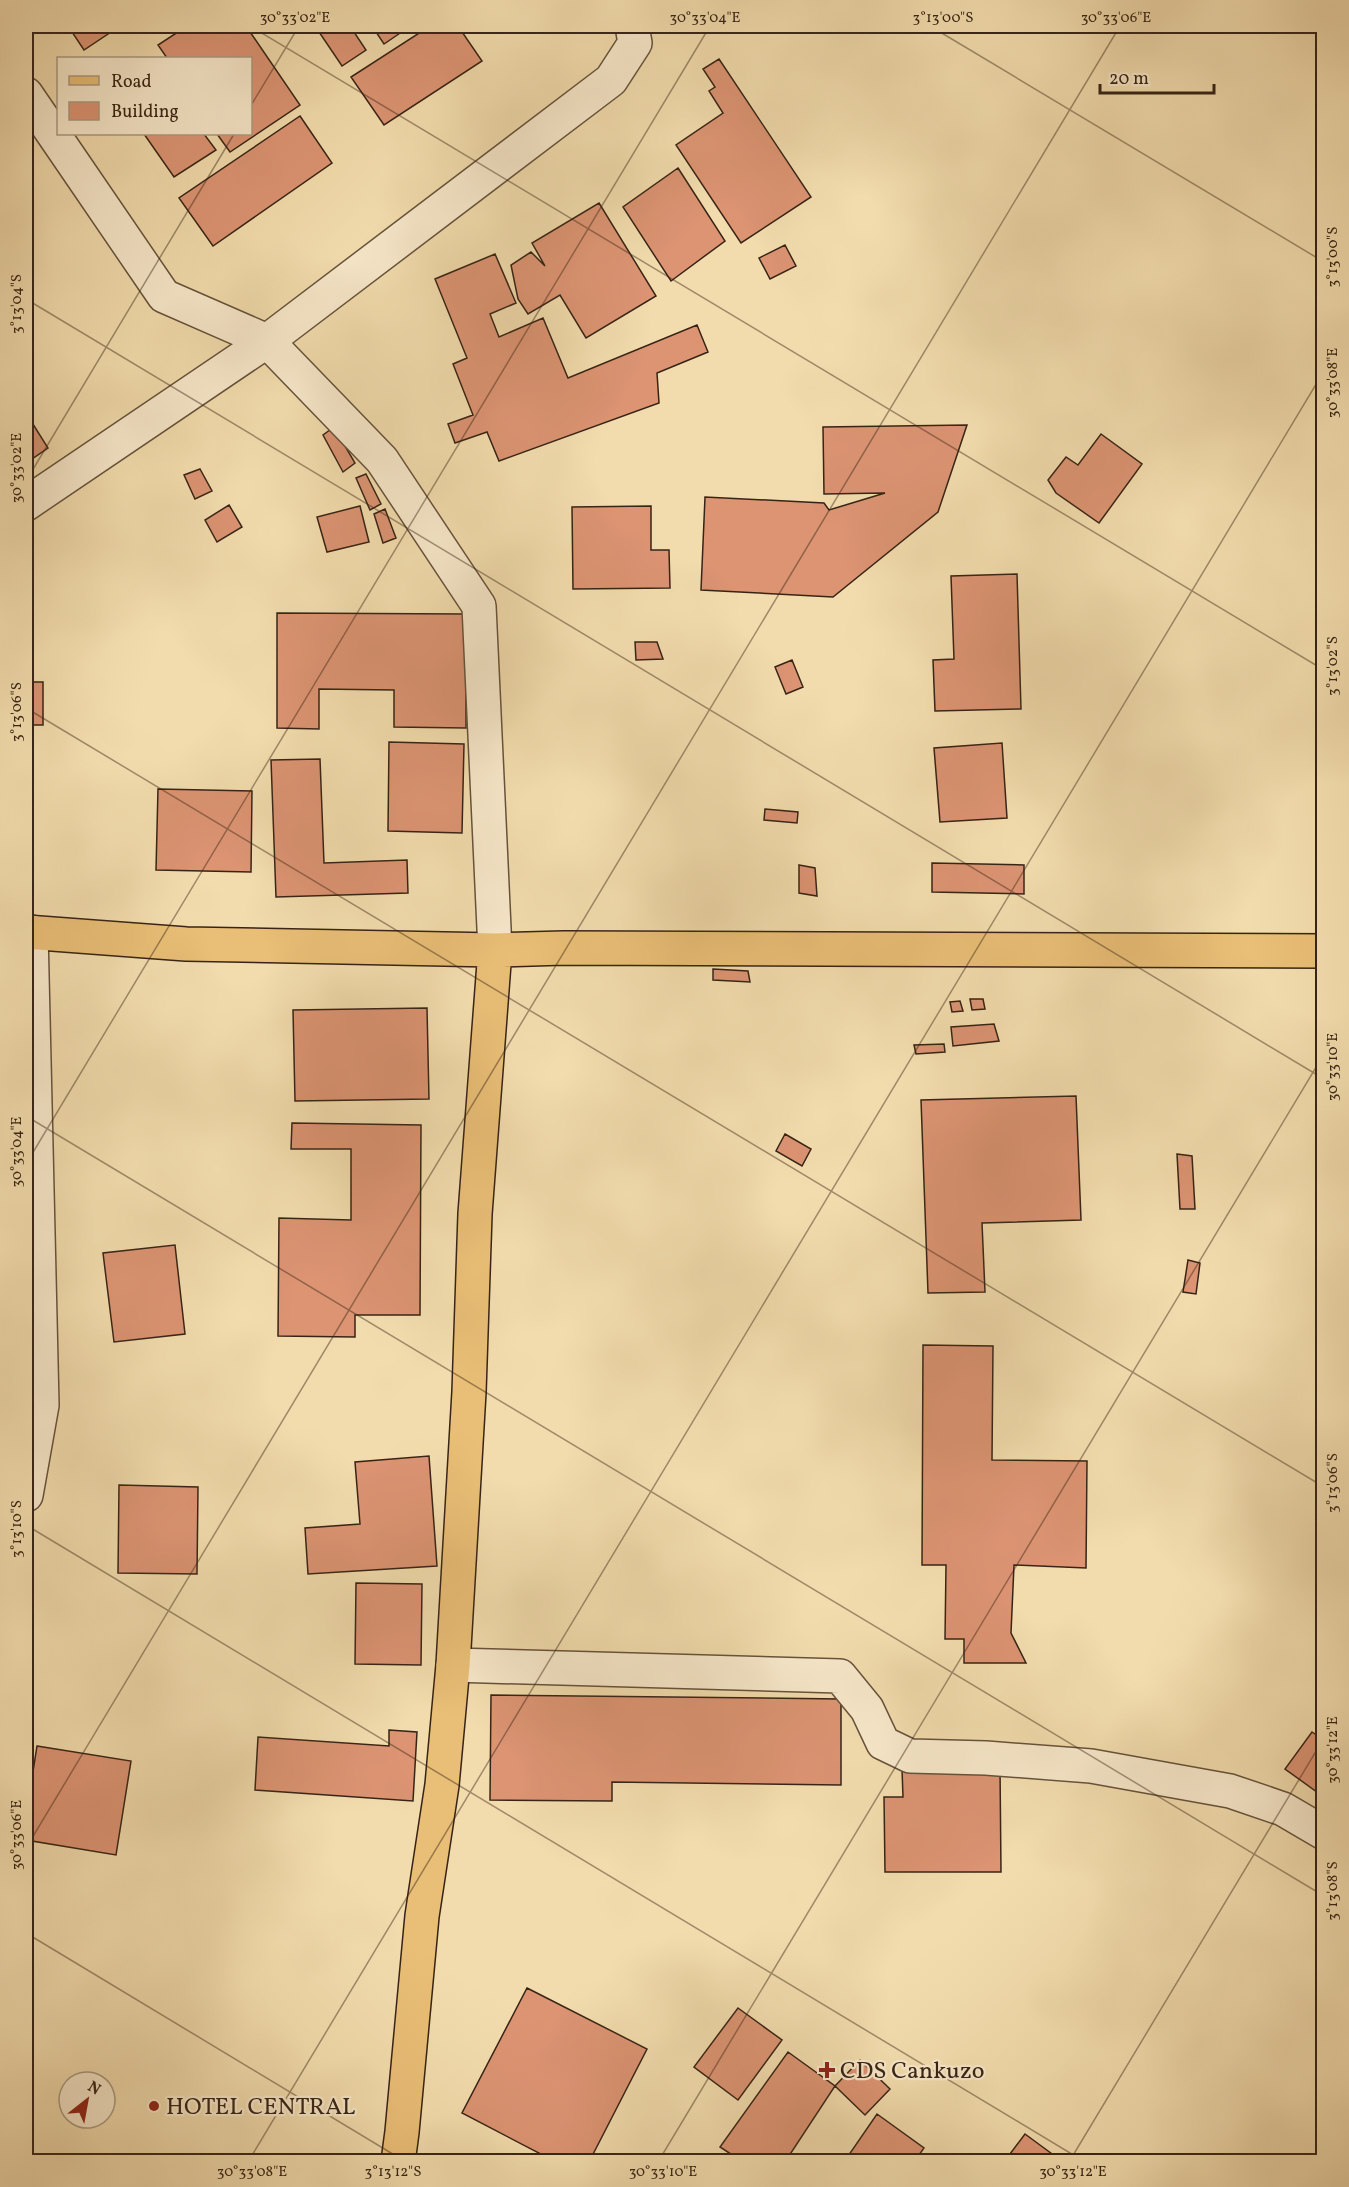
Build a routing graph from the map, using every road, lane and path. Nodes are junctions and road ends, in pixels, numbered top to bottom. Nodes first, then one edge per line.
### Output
1 (632, 26) edge
2 (26, 94) edge
3 (267, 341) junction
4 (26, 504) edge
5 (28, 932) edge
6 (495, 950) junction
7 (1323, 951) edge
8 (26, 1495) edge
9 (453, 1665) junction
10 (1323, 1833) edge
11 (398, 2162) edge

1 - 3 street
2 - 3 street
3 - 4 street
3 - 6 street
5 - 6 main road
5 - 8 street
6 - 7 main road
6 - 9 main road
9 - 10 street
9 - 11 main road

